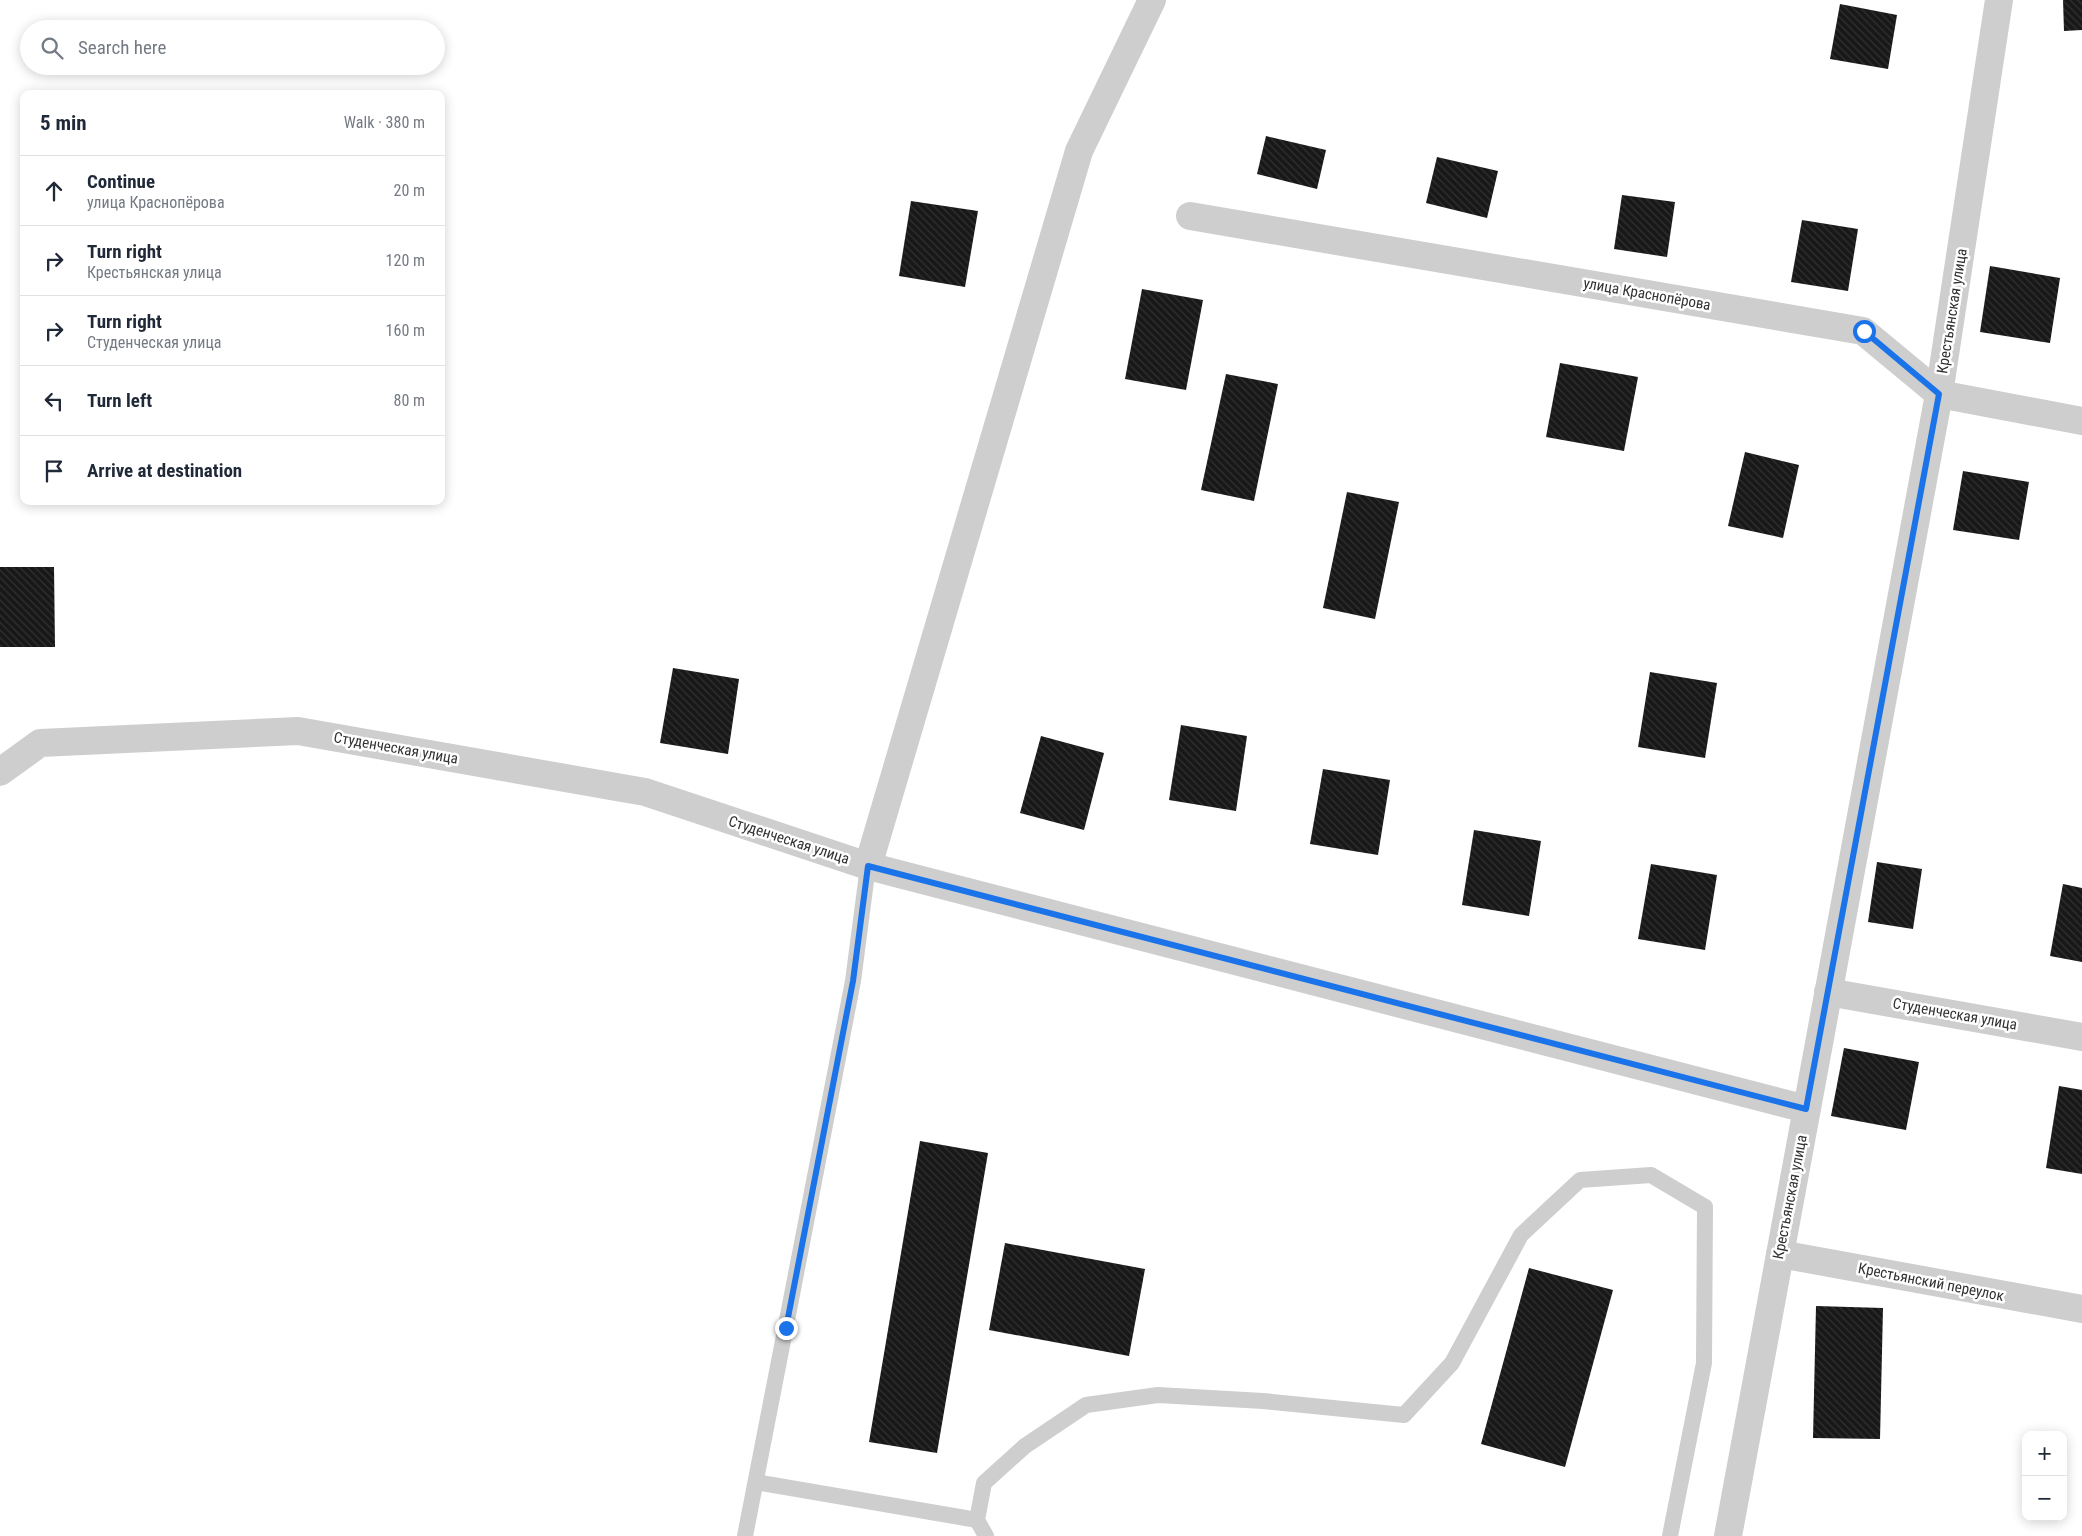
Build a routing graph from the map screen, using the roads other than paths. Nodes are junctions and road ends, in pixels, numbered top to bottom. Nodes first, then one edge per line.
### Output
1 (1152, 0) edge
2 (1999, 0) edge
3 (1190, 216) dead end
4 (1939, 394) junction
5 (2082, 421) edge
6 (0, 772) edge
7 (868, 866) junction
8 (1828, 992) junction
9 (2082, 1037) edge
10 (1806, 1109) junction
11 (1780, 1254) junction
12 (2082, 1309) edge
13 (756, 1482) junction
14 (977, 1520) junction
15 (746, 1536) edge
16 (986, 1536) edge
17 (1670, 1536) edge
18 (1728, 1536) edge

1 - 7 street
2 - 4 street, Крестьянская улица
3 - 4 street, улица Краснопёрова
4 - 5 street, улица Краснопёрова
4 - 8 street, Крестьянская улица
6 - 7 street, Студенческая улица
7 - 10 street, Студенческая улица
7 - 13 lane
8 - 9 street, Студенческая улица
8 - 10 street, Крестьянская улица
10 - 11 street, Крестьянская улица
11 - 12 street, Крестьянский переулок
11 - 18 street, Крестьянская улица
13 - 14 lane
13 - 15 lane
14 - 16 lane
14 - 17 lane

